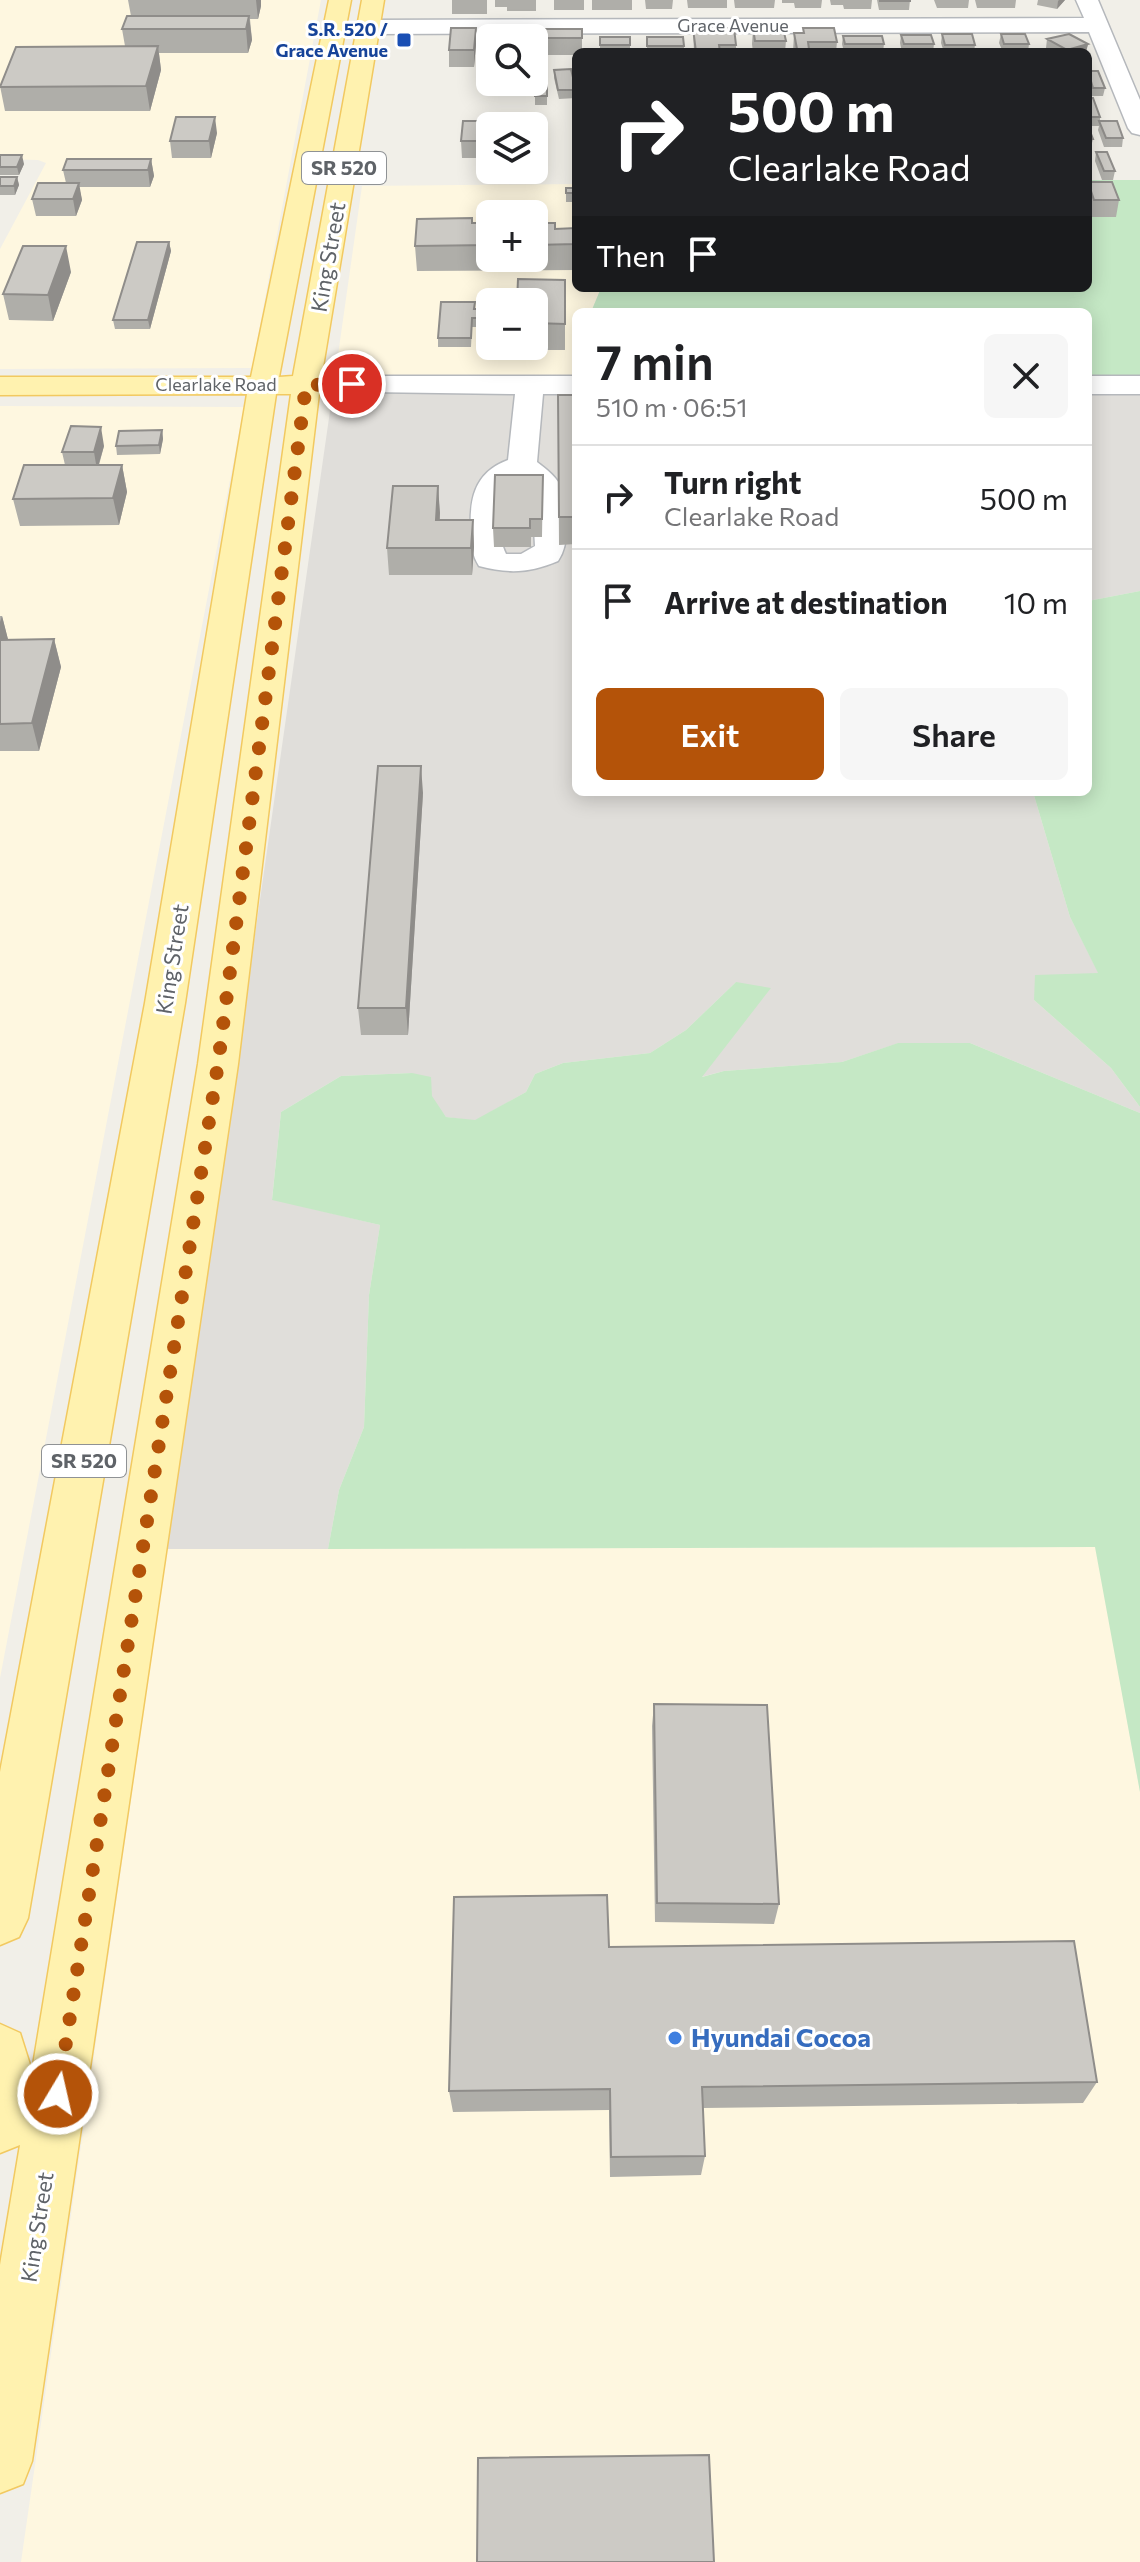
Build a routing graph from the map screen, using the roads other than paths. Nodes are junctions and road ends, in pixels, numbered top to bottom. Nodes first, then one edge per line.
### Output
1 (340, 0) edge
2 (356, 0) edge
3 (373, 0) edge
4 (1087, 0) edge
5 (1100, 32) junction
6 (366, 39) junction
7 (1128, 39) dead end
8 (1140, 128) edge
9 (263, 385) junction
10 (306, 385) junction
11 (530, 385) junction
12 (572, 385) edge
13 (1092, 385) edge
14 (1140, 385) edge
15 (0, 386) edge
16 (522, 465) dead end
17 (255, 773) junction
18 (200, 774) junction
19 (165, 1003) junction
20 (158, 1458) junction
21 (0, 1918) edge
22 (0, 2053) edge
23 (0, 2124) edge
24 (0, 2461) edge

1 - 9 main road, King Street / SR 520
2 - 6 main road
3 - 6 main road, King Street / SR 520
4 - 5 street
5 - 6 street, Grace Avenue
5 - 7 street, Grace Avenue
5 - 8 street
6 - 10 main road, King Street / SR 520
9 - 10 main road, Clearlake Road
9 - 15 main road, Clearlake Road
9 - 18 main road, King Street / SR 520
10 - 11 street, Clearlake Road
10 - 17 main road, King Street / SR 520
11 - 12 street, Clearlake Road
11 - 16 street
13 - 14 street
17 - 18 main road
17 - 20 main road, King Street / SR 520
18 - 19 main road, King Street / SR 520
19 - 20 main road
19 - 21 main road, King Street / SR 520
20 - 24 main road, King Street / SR 520
22 - 23 main road

